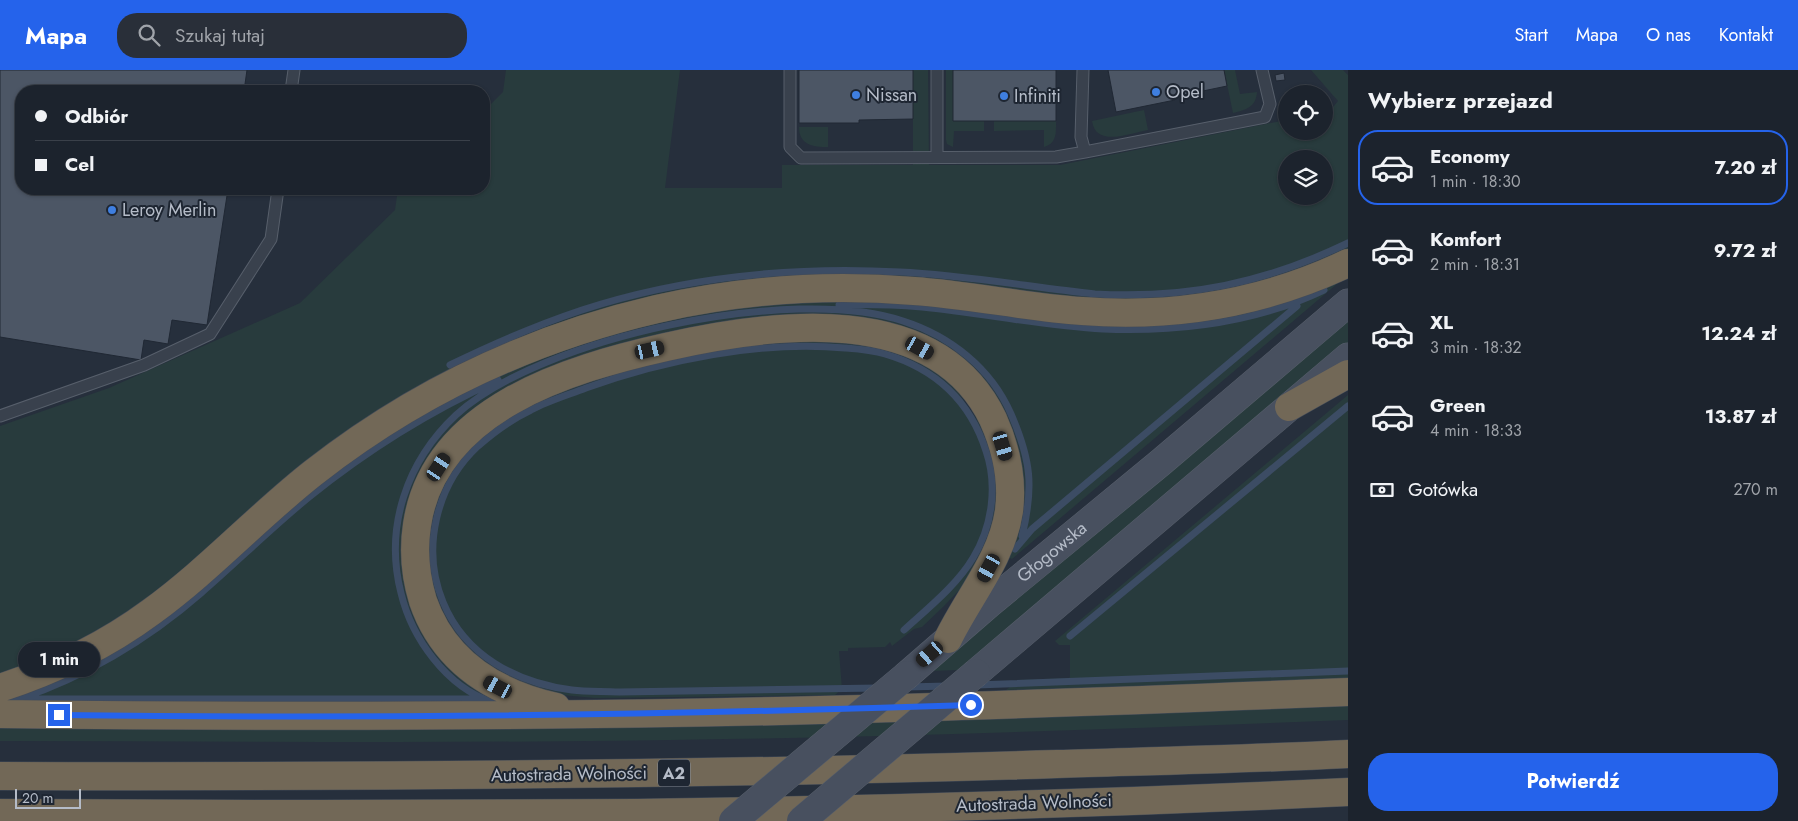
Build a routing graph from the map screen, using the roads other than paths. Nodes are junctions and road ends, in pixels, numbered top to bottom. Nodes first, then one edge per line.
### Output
1 (294, 70) edge
2 (790, 70) edge
3 (937, 70) edge
4 (1083, 70) edge
5 (1262, 70) edge
6 (292, 85) edge
7 (1085, 152) junction
8 (937, 157) junction
9 (277, 195) edge
10 (1348, 263) edge
11 (1348, 303) edge
12 (1348, 357) edge
13 (1348, 374) edge
14 (1289, 407) junction
15 (0, 416) edge
16 (948, 639) junction
17 (0, 688) edge
18 (1348, 692) edge
19 (0, 714) edge
20 (614, 714) junction
21 (1348, 754) edge
22 (0, 776) edge
23 (1348, 792) edge
24 (0, 813) edge
25 (734, 821) edge
26 (801, 821) edge

1 - 6 lane
2 - 8 lane
3 - 8 lane
4 - 7 lane
5 - 7 lane
7 - 8 lane
9 - 15 lane
10 - 17 highway
11 - 16 main road, Głogowska
12 - 14 main road
13 - 14 highway
14 - 26 main road, bridge
16 - 20 highway
16 - 25 main road, Głogowska, bridge
18 - 20 highway
19 - 20 highway
21 - 22 highway, Autostrada Wolności / A2
23 - 24 highway, Autostrada Wolności / A2

